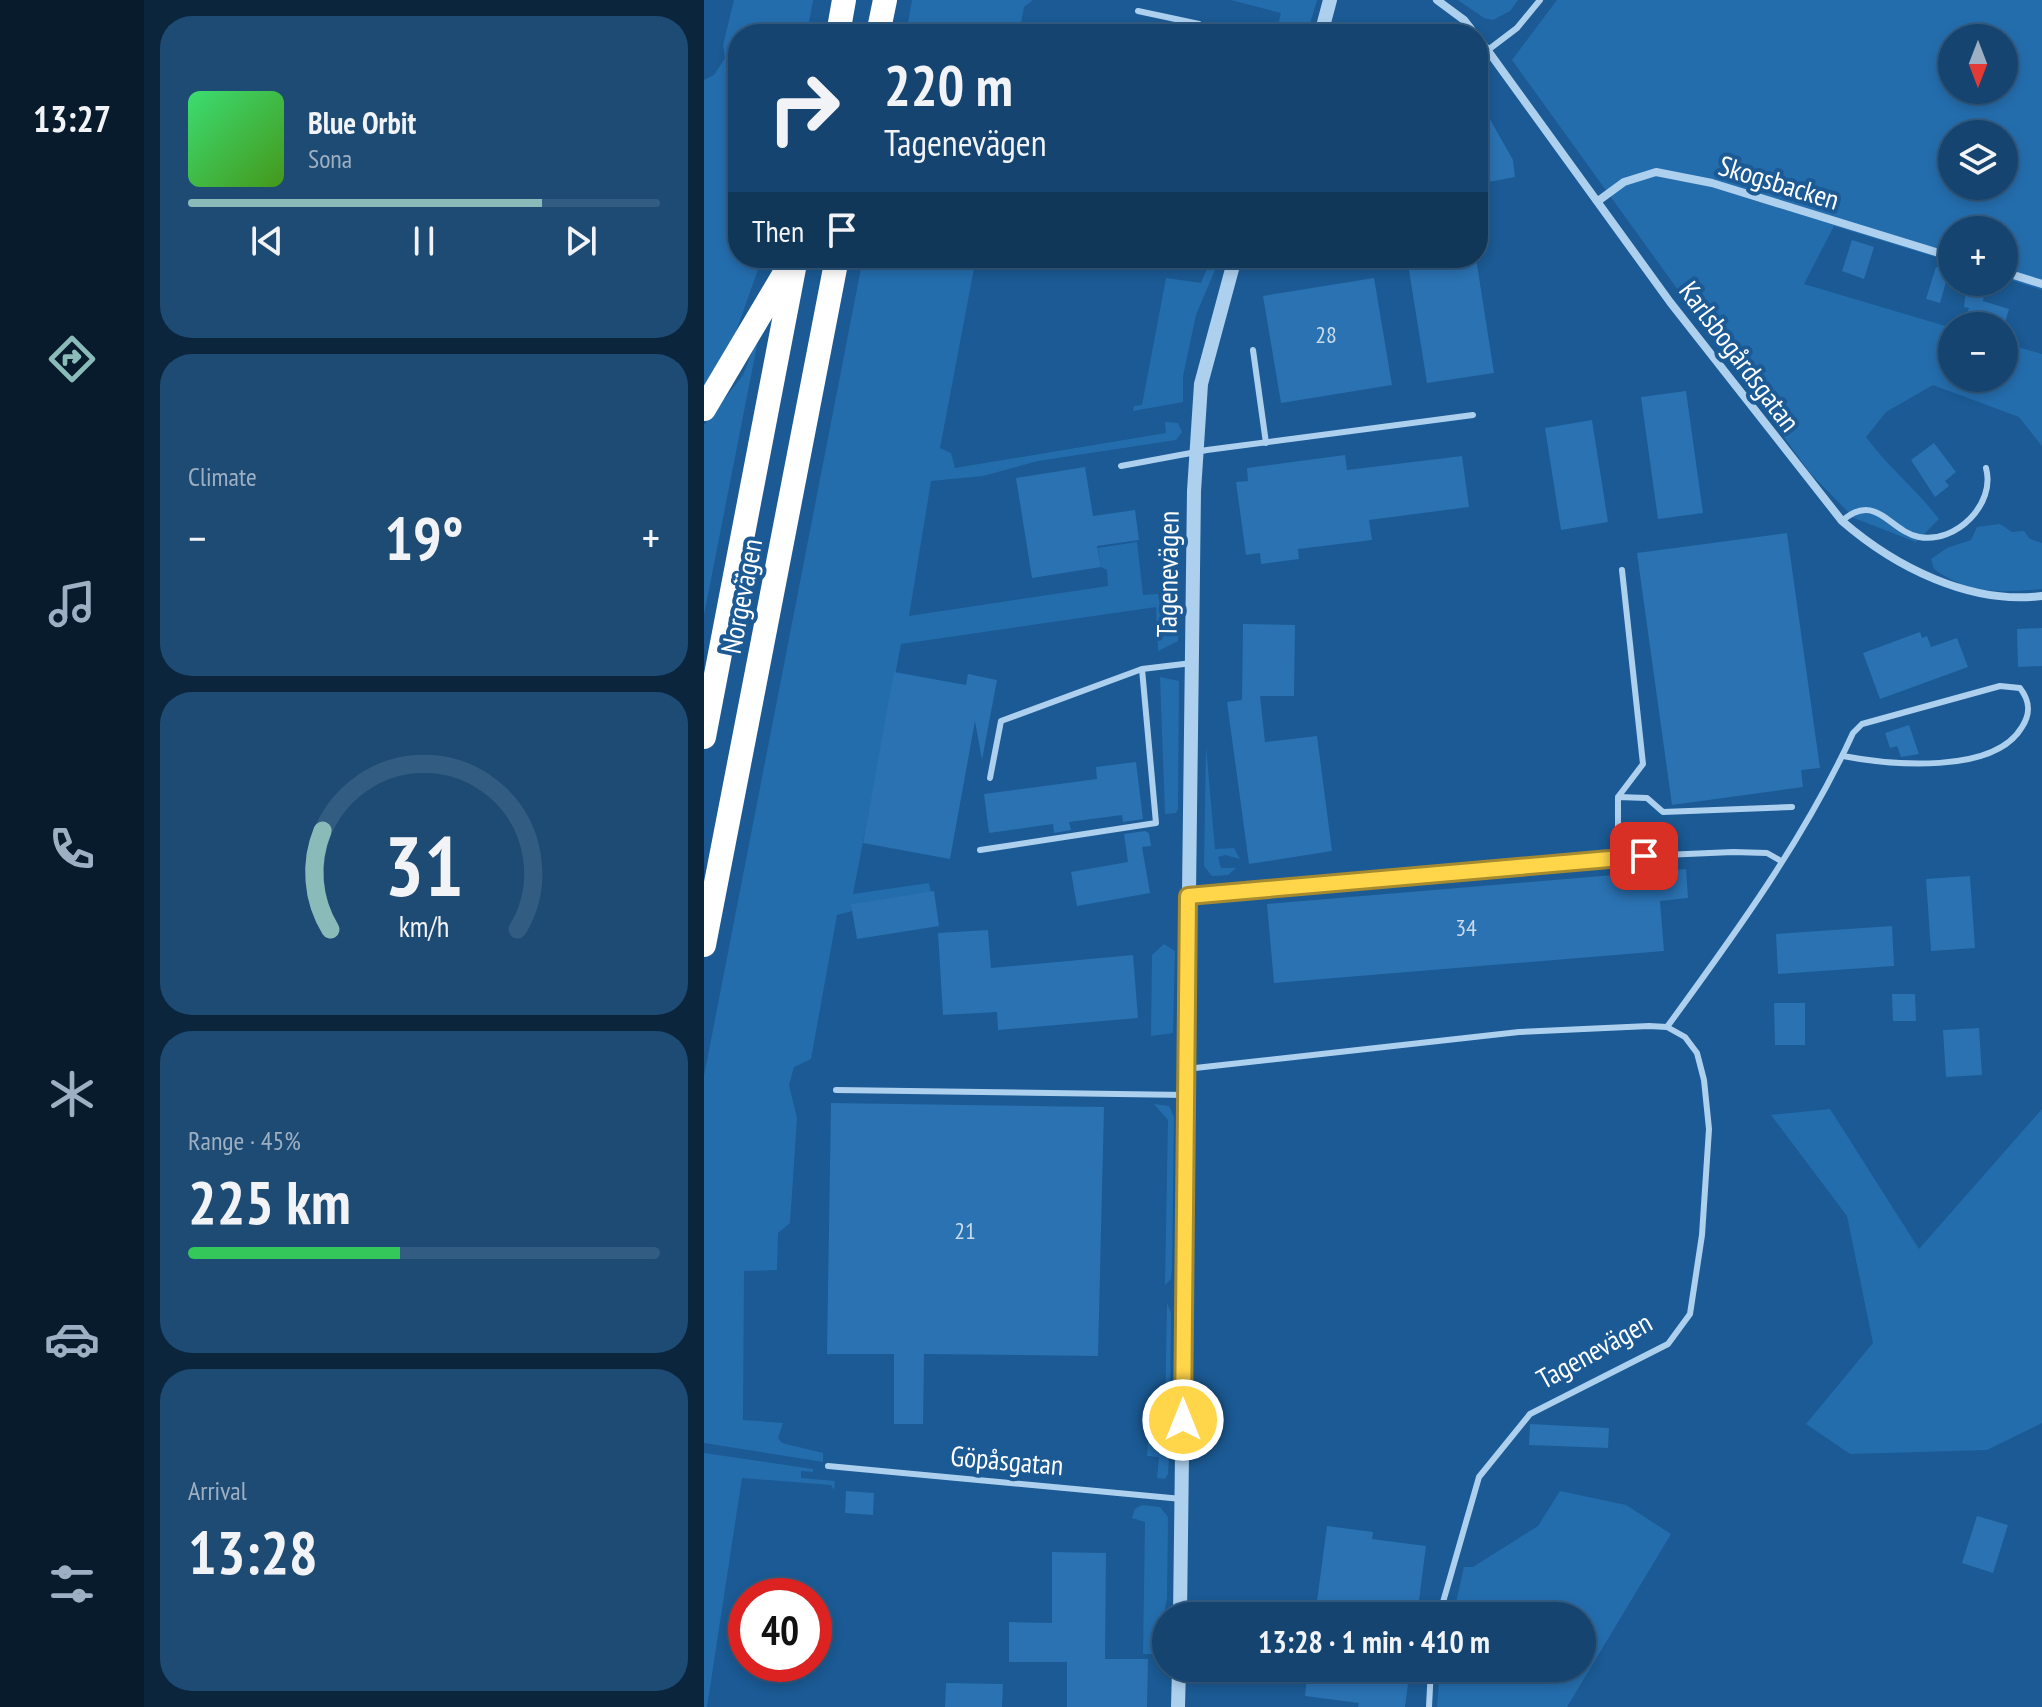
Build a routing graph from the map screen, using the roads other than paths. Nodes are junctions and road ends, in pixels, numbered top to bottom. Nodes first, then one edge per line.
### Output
1 (844, 0) edge
2 (885, 0) edge
3 (1330, 0) edge
4 (1437, 0) edge
5 (1540, 0) edge
6 (1138, 11) dead end
7 (840, 24) edge
8 (880, 24) edge
9 (1199, 24) edge
10 (1324, 24) edge
11 (1467, 24) edge
12 (1488, 50) joint
13 (1598, 201) junction
14 (1938, 253) edge
15 (788, 268) edge
16 (792, 268) edge
17 (835, 268) edge
18 (1232, 268) edge
19 (2018, 276) edge
20 (2042, 284) edge
21 (1253, 350) dead end
22 (704, 409) edge
23 (1473, 415) dead end
24 (1266, 443) junction
25 (1197, 452) junction
26 (1121, 466) dead end
27 (1986, 468) dead end
28 (1842, 521) junction
29 (1622, 570) dead end
30 (2042, 596) edge
31 (1192, 663) junction
32 (1142, 669) junction
33 (704, 737) edge
34 (1843, 756) junction
35 (990, 778) dead end
36 (1618, 797) junction
37 (1792, 807) dead end
38 (980, 850) dead end
39 (1618, 857) junction
40 (1781, 861) junction
41 (1188, 896) junction
42 (704, 945) edge
43 (1667, 1027) junction
44 (1185, 1069) junction
45 (836, 1090) dead end
46 (1186, 1095) junction
47 (828, 1466) dead end
48 (1182, 1499) junction
49 (1180, 1602) edge
50 (1443, 1602) edge
51 (1179, 1682) edge
52 (1430, 1682) edge
53 (1178, 1707) edge
54 (1429, 1707) edge

1 - 7 highway
2 - 8 highway
3 - 10 street
4 - 11 street, Karlsbogårdsgatan
5 - 12 lane
6 - 9 lane
12 - 13 street, Karlsbogårdsgatan
13 - 14 street, Skogsbacken
13 - 28 street, Karlsbogårdsgatan
15 - 22 highway
16 - 33 highway, Norgevägen
17 - 42 highway, Norgevägen
18 - 25 street, Tagenevägen
19 - 20 street
21 - 24 lane
23 - 24 lane
24 - 25 lane
25 - 26 lane
25 - 31 street, Tagenevägen
27 - 28 lane
28 - 30 street, Karlsbogårdsgatan
29 - 36 lane
31 - 32 lane
31 - 41 street, Tagenevägen
32 - 35 lane
32 - 38 lane
34 - 34 lane
34 - 40 lane
36 - 37 lane
36 - 39 lane
39 - 40 lane
39 - 41 lane
40 - 43 lane
41 - 44 street, Tagenevägen
43 - 44 lane
43 - 50 lane, Tagenevägen
44 - 46 street, Tagenevägen
45 - 46 lane
46 - 48 street, Tagenevägen
47 - 48 lane, Göpåsgatan
48 - 49 street, Tagenevägen
51 - 53 street
52 - 54 lane

